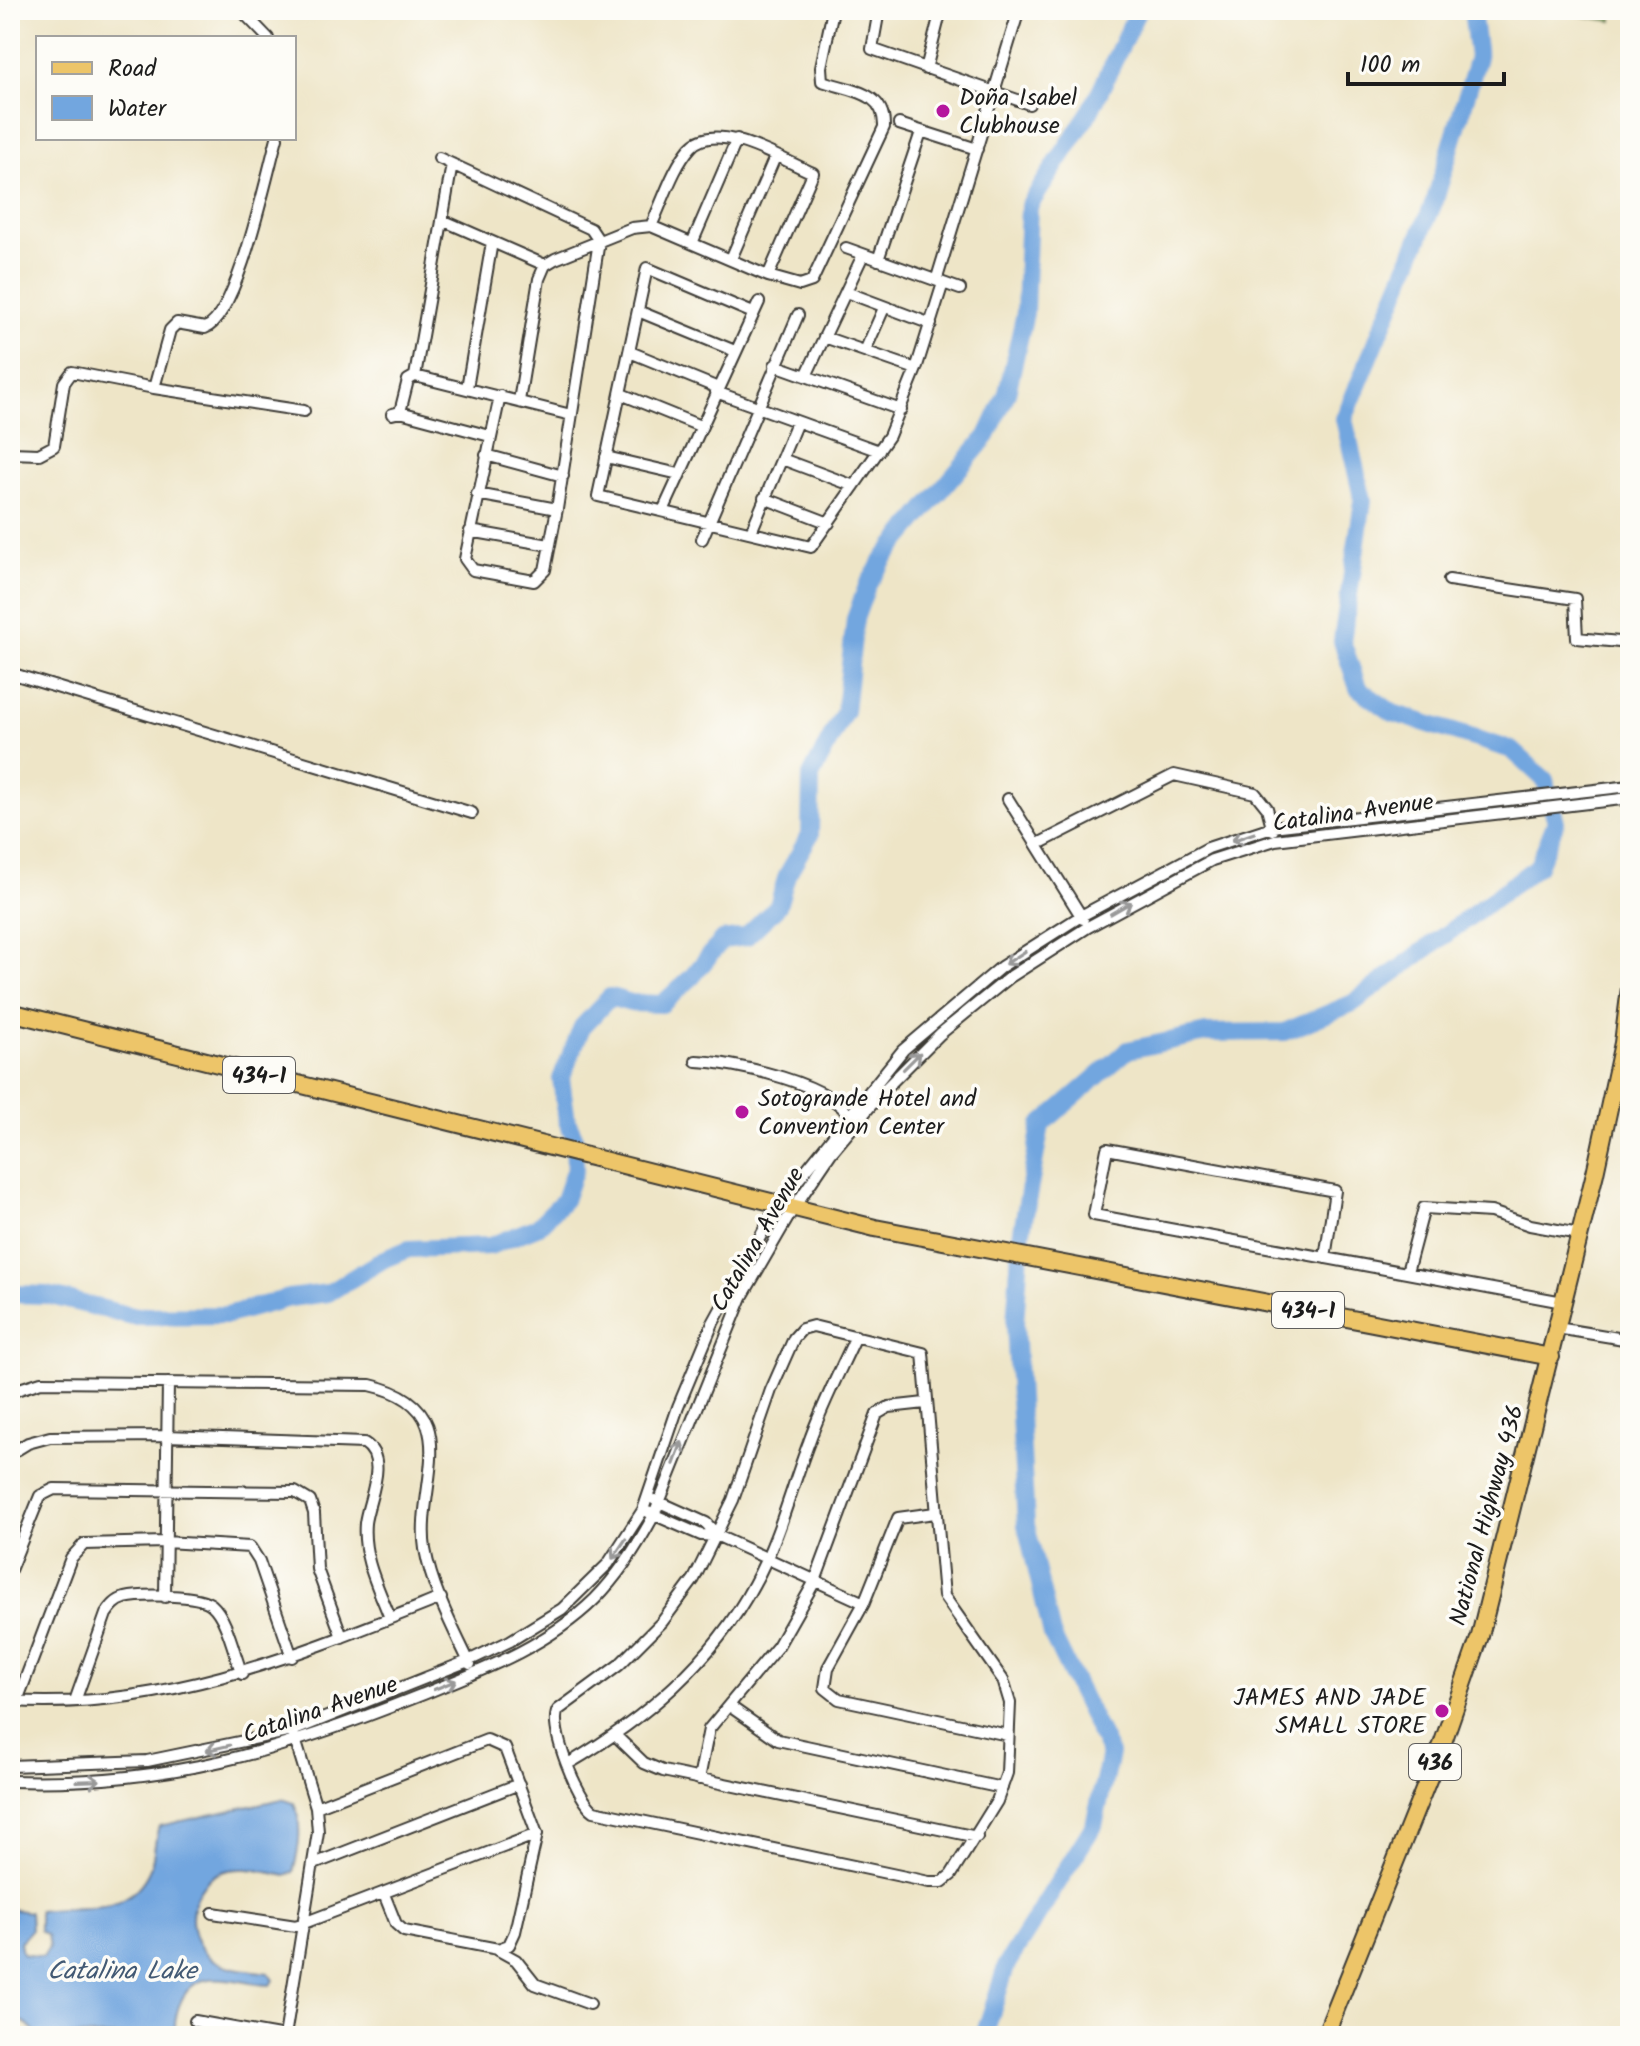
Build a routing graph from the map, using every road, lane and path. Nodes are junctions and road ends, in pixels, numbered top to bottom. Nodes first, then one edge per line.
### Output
1 (241, 10) edge
2 (833, 10) edge
3 (879, 10) edge
4 (941, 10) edge
5 (1019, 10) edge
6 (266, 36) edge
7 (926, 69) junction
8 (995, 91) junction
9 (1029, 104) dead end
10 (899, 124) dead end
11 (921, 132) junction
12 (737, 139) junction
13 (276, 140) edge
14 (977, 149) junction
15 (775, 157) junction
16 (439, 158) dead end
17 (452, 164) junction
18 (442, 220) junction
19 (651, 226) junction
20 (599, 241) junction
21 (693, 241) junction
22 (492, 242) junction
23 (846, 248) dead end
24 (863, 255) junction
25 (731, 259) junction
26 (878, 260) junction
27 (545, 265) junction
28 (768, 276) junction
29 (940, 280) junction
30 (960, 289) dead end
31 (846, 292) junction
32 (759, 302) dead end
33 (884, 308) junction
34 (638, 311) junction
35 (753, 313) junction
36 (798, 315) dead end
37 (931, 324) junction
38 (824, 337) junction
39 (735, 351) junction
40 (865, 351) junction
41 (630, 352) junction
42 (775, 365) junction
43 (916, 369) junction
44 (415, 376) junction
45 (806, 376) junction
46 (154, 388) junction
47 (467, 388) junction
48 (717, 390) junction
49 (621, 394) junction
50 (500, 396) junction
51 (519, 401) junction
52 (756, 408) junction
53 (901, 410) junction
54 (304, 411) dead end
55 (571, 415) junction
56 (797, 422) junction
57 (700, 426) junction
58 (490, 436) junction
59 (879, 451) junction
60 (10, 453) edge
61 (486, 455) junction
62 (606, 457) junction
63 (782, 459) junction
64 (679, 474) junction
65 (563, 476) junction
66 (854, 486) junction
67 (477, 494) junction
68 (764, 498) junction
69 (557, 509) junction
70 (663, 511) junction
71 (709, 523) junction
72 (829, 523) junction
73 (470, 531) junction
74 (751, 532) junction
75 (702, 539) dead end
76 (549, 545) junction
77 (1449, 580) dead end
78 (1630, 643) edge
79 (10, 673) edge
80 (1630, 786) edge
81 (1603, 795) junction
82 (1630, 798) edge
83 (1008, 799) dead end
84 (1515, 806) junction
85 (472, 813) dead end
86 (1272, 827) junction
87 (1275, 840) junction
88 (1038, 844) junction
89 (1081, 916) junction
90 (1088, 927) junction
91 (1630, 988) edge
92 (10, 1012) edge
93 (1626, 1043) edge
94 (696, 1061) dead end
95 (849, 1113) junction
96 (854, 1125) junction
97 (785, 1207) junction
98 (1579, 1234) junction
99 (1325, 1258) junction
100 (1407, 1272) junction
101 (1563, 1302) junction
102 (1557, 1328) junction
103 (856, 1336) junction
104 (1630, 1340) edge
105 (1551, 1357) junction
106 (168, 1383) junction
107 (10, 1392) edge
108 (925, 1403) junction
109 (167, 1436) junction
110 (10, 1454) edge
111 (166, 1491) junction
112 (648, 1497) junction
113 (659, 1502) junction
114 (643, 1510) junction
115 (935, 1513) junction
116 (654, 1515) junction
117 (718, 1536) junction
118 (165, 1542) junction
119 (767, 1559) junction
120 (10, 1570) edge
121 (815, 1581) junction
122 (165, 1597) junction
123 (441, 1598) junction
124 (864, 1603) junction
125 (390, 1618) junction
126 (342, 1637) junction
127 (292, 1657) junction
128 (468, 1661) junction
129 (242, 1674) junction
130 (474, 1674) junction
131 (13, 1701) edge
132 (75, 1701) junction
133 (731, 1707) junction
134 (292, 1731) junction
135 (1008, 1735) junction
136 (616, 1736) junction
137 (296, 1742) junction
138 (568, 1764) junction
139 (10, 1766) edge
140 (699, 1779) junction
141 (10, 1781) edge
142 (519, 1784) junction
143 (1002, 1788) junction
144 (316, 1807) junction
145 (537, 1834) junction
146 (977, 1837) junction
147 (314, 1864) junction
148 (384, 1894) junction
149 (213, 1913) dead end
150 (304, 1924) junction
151 (498, 1949) junction
152 (590, 2004) dead end
153 (195, 2021) dead end
154 (282, 2036) edge
155 (1325, 2036) edge

1 - 6 street
2 - 28 street
3 - 7 street
4 - 7 street
5 - 8 street
7 - 8 street
8 - 9 street
8 - 14 street
10 - 11 street
11 - 14 street
11 - 26 street
12 - 15 street
12 - 19 street
12 - 21 street
13 - 46 street
14 - 29 street
15 - 25 street
15 - 28 street
16 - 17 street
17 - 18 street
17 - 20 street
18 - 22 street
18 - 44 street
19 - 20 street
19 - 21 street
20 - 27 street
20 - 55 street
21 - 25 street
22 - 27 street
22 - 47 street
23 - 24 street
24 - 26 street
24 - 31 street
25 - 28 street
26 - 29 street
27 - 51 street
29 - 30 street
29 - 37 street
31 - 33 street
31 - 38 street
32 - 35 street
33 - 37 street
33 - 40 street
34 - 35 street
34 - 39 street
34 - 41 street
35 - 39 street
36 - 42 street
37 - 43 street
38 - 40 street
38 - 45 street
39 - 48 street
40 - 43 street
41 - 48 street
41 - 49 street
42 - 45 street
42 - 52 street
43 - 53 street
44 - 47 street
44 - 58 street
45 - 53 street
46 - 54 street
46 - 60 street
47 - 50 street
48 - 52 street
48 - 57 street
49 - 57 street
49 - 62 street
50 - 51 street
50 - 58 street
51 - 55 street
52 - 56 street
52 - 71 street
53 - 59 street
55 - 65 street
56 - 59 street
56 - 63 street
57 - 64 street
58 - 61 street
59 - 66 street
61 - 65 street
61 - 67 street
62 - 64 street
62 - 70 street
63 - 66 street
63 - 68 street
64 - 70 street
65 - 69 street
66 - 72 street
67 - 69 street
67 - 73 street
68 - 72 street
68 - 74 street
69 - 76 street
70 - 71 street
71 - 74 street
71 - 75 street
72 - 74 street
73 - 76 street
73 - 76 street
77 - 78 street
79 - 85 street
80 - 81 street, Catalina Avenue
81 - 82 street, Catalina Avenue
81 - 84 street, Catalina Avenue
83 - 88 street
84 - 86 street, Catalina Avenue
84 - 87 street, Catalina Avenue
86 - 87 street
86 - 88 street
86 -> 89 street, Catalina Avenue
90 -> 87 street, Catalina Avenue
88 - 89 street
89 - 90 street
89 -> 95 street, Catalina Avenue
96 -> 90 street, Catalina Avenue
91 - 93 main road, National Highway 436 / 436
92 - 97 main road, 434-1
93 - 98 main road, National Highway 436 / 436
94 - 95 street
95 - 96 street
95 - 97 street, Catalina Avenue
96 - 97 street, Catalina Avenue
97 - 105 main road, 434-1
97 - 112 street, Catalina Avenue
113 -> 97 street, Catalina Avenue
98 - 100 street
98 - 101 main road, National Highway 436 / 436
99 - 99 street
99 - 100 street
100 - 101 street
101 - 102 main road, National Highway 436 / 436
102 - 104 street
102 - 105 main road, National Highway 436 / 436
103 - 108 street
103 - 117 street
103 - 119 street
105 - 155 main road, National Highway 436 / 436
106 - 107 street
106 - 109 street
106 - 123 street
108 - 115 street
108 - 121 street
109 - 110 street
109 - 111 street
109 - 125 street
111 - 118 street
111 - 120 street
111 - 126 street
112 - 113 street
112 - 114 street, Catalina Avenue
113 - 116 street, Catalina Avenue
113 - 117 street
114 - 116 street
114 -> 128 street, Catalina Avenue
115 - 124 street
115 - 135 street
116 - 117 street
116 - 130 street, Catalina Avenue
117 - 119 street
117 - 138 street
118 - 122 street
118 - 127 street
118 - 131 street
119 - 121 street
119 - 136 street
121 - 124 street
121 - 133 street
122 - 129 street
122 - 132 street
123 - 125 street
123 - 128 street
124 - 135 street
125 - 126 street
126 - 127 street
127 - 129 street
128 - 130 street
128 - 134 street, Catalina Avenue
129 - 132 street
137 -> 130 street, Catalina Avenue
131 - 132 street
133 - 140 street
133 - 143 street
134 - 137 street
134 -> 139 street, Catalina Avenue
135 - 143 street
136 - 138 street
136 - 140 street
141 -> 137 street, Catalina Avenue
137 - 144 street
138 - 146 street
140 - 146 street
142 - 144 street
142 - 145 street
142 - 147 street
143 - 146 street
144 - 147 street
145 - 148 street
145 - 151 street
147 - 150 street
148 - 150 street
148 - 151 street
149 - 150 street
150 - 154 street
151 - 152 street
153 - 154 street

